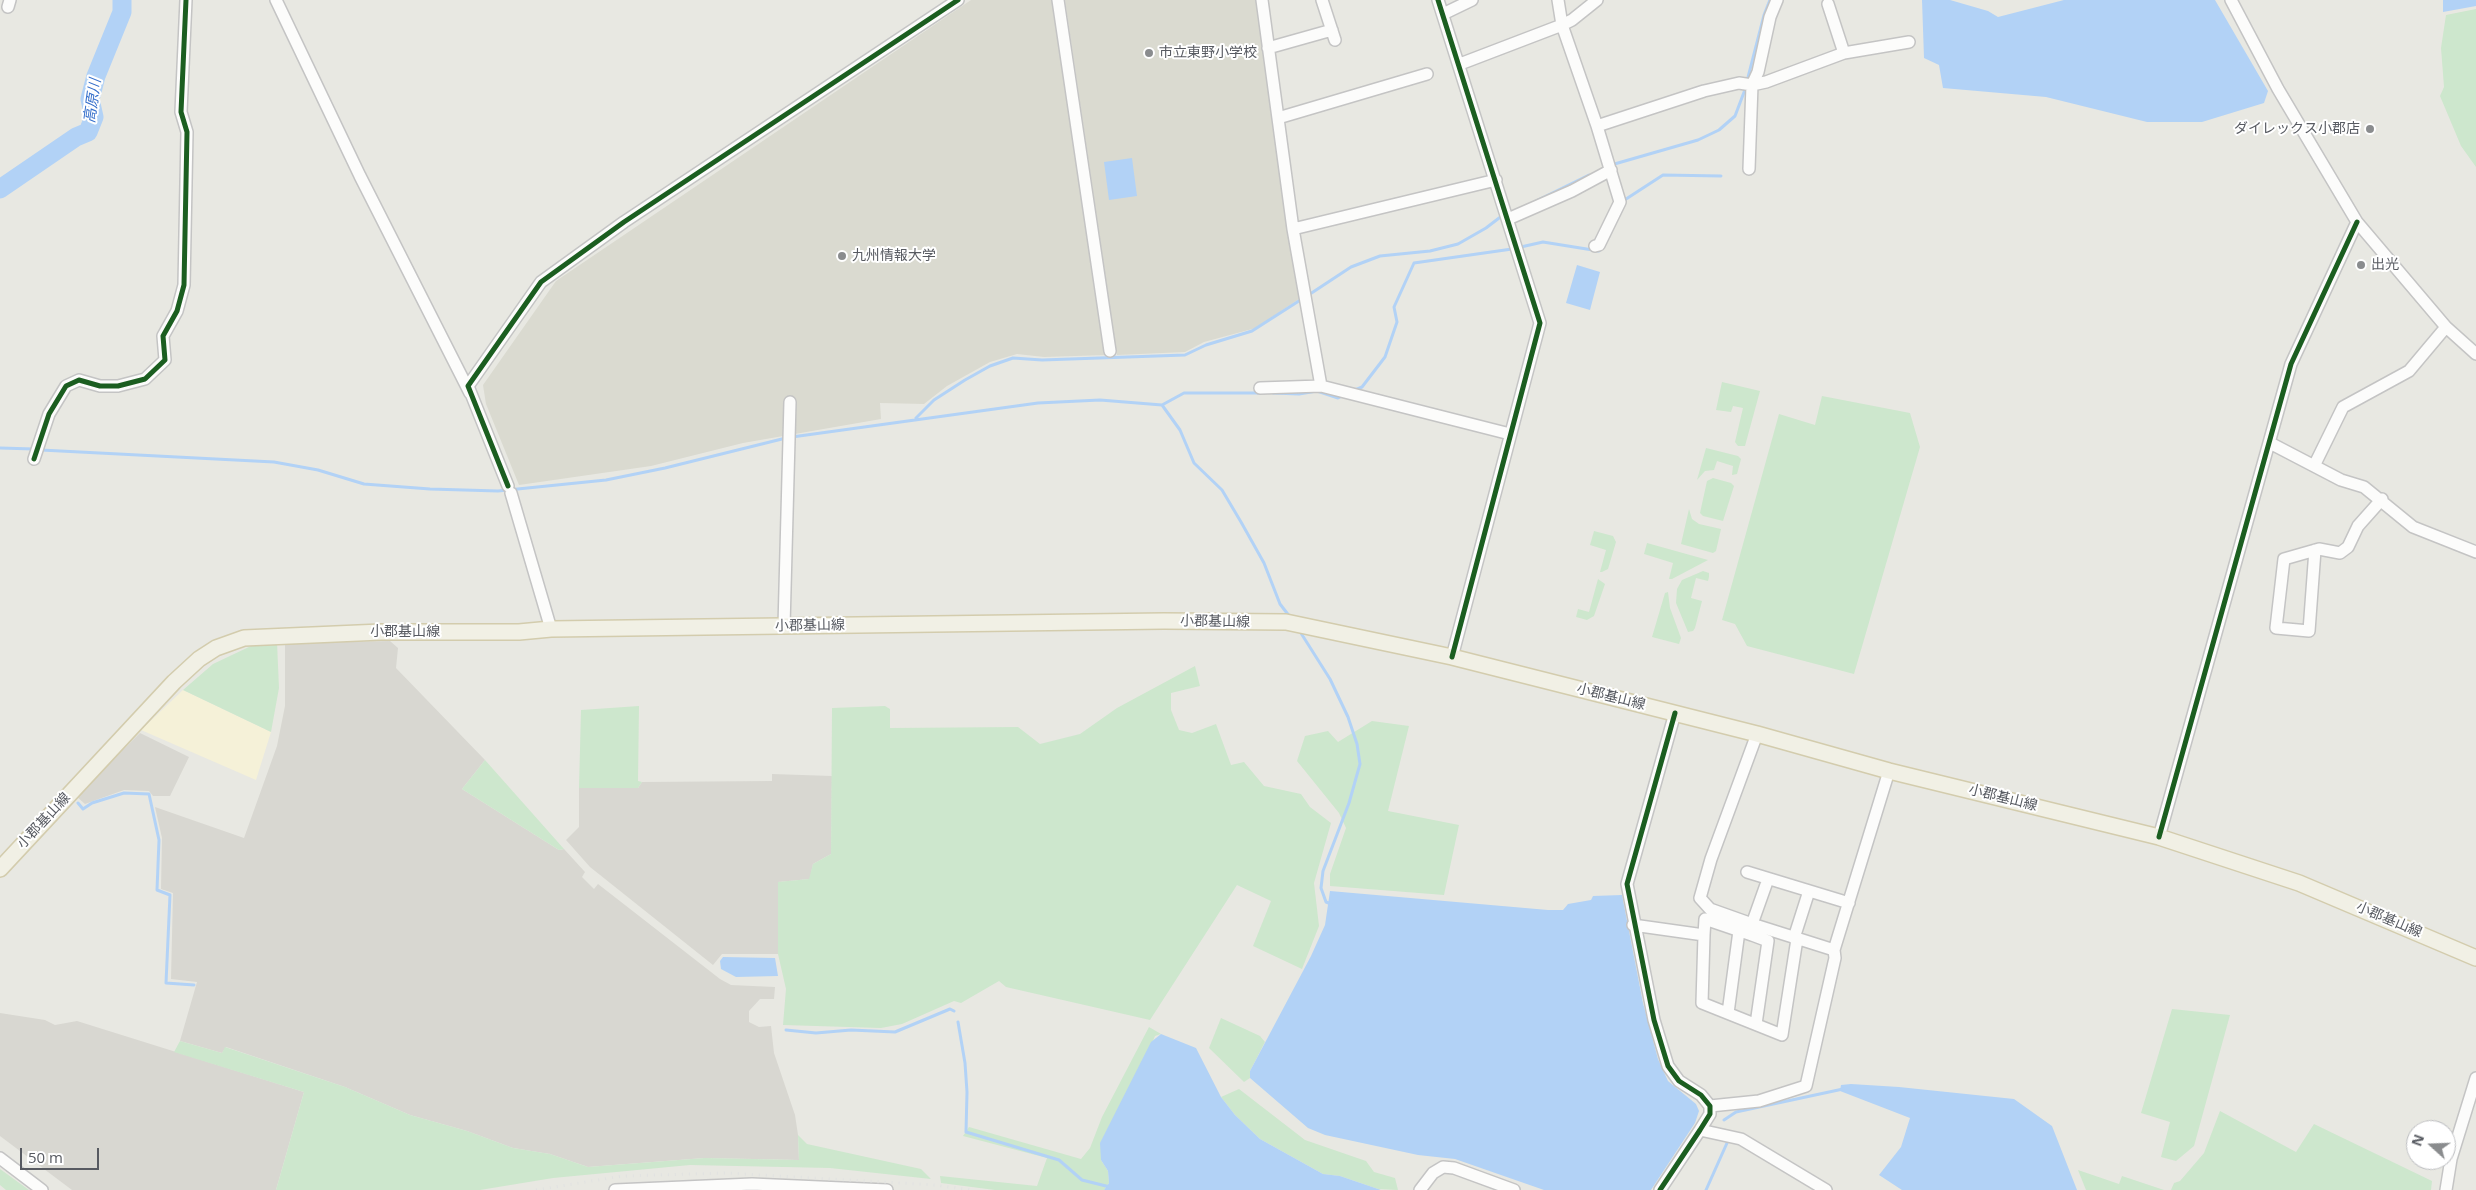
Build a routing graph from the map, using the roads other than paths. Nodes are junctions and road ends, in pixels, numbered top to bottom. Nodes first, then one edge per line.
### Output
1 (186, 0) edge
2 (276, 0) edge
3 (958, 0) edge
4 (1058, 0) edge
5 (1262, 0) edge
6 (1322, 0) edge
7 (1438, 0) edge
8 (1472, 0) edge
9 (1558, 0) edge
10 (1597, 0) edge
11 (1777, 0) edge
12 (2231, 0) edge
13 (1828, 4) dead end
14 (1443, 14) junction
15 (1562, 25) junction
16 (1909, 42) dead end
17 (1268, 48) junction
18 (1844, 53) junction
19 (1460, 64) junction
20 (1427, 74) dead end
21 (1752, 85) junction
22 (1278, 118) junction
23 (1597, 126) junction
24 (1749, 169) dead end
25 (1611, 170) junction
26 (1496, 180) junction
27 (1508, 219) junction
28 (2357, 222) junction
29 (1293, 229) junction
30 (1595, 246) dead end
31 (2446, 327) junction
32 (1110, 351) dead end
33 (2476, 354) edge
34 (1321, 386) junction
35 (1260, 388) dead end
36 (790, 402) dead end
37 (478, 408) junction
38 (1510, 434) junction
39 (2270, 444) junction
40 (34, 459) dead end
41 (2314, 466) junction
42 (2382, 499) junction
43 (2315, 550) junction
44 (2476, 552) edge
45 (784, 626) junction
46 (550, 629) junction
47 (1452, 657) junction
48 (1675, 713) junction
49 (1757, 734) junction
50 (1889, 771) junction
51 (2159, 837) junction
52 (0, 869) edge
53 (1747, 872) dead end
54 (1768, 879) junction
55 (1809, 891) junction
56 (1849, 904) junction
57 (1633, 925) junction
58 (1753, 928) junction
59 (1739, 931) junction
60 (1704, 935) junction
61 (1796, 938) junction
62 (1834, 950) junction
63 (2476, 958) edge
64 (1728, 1013) junction
65 (1756, 1024) junction
66 (2476, 1078) edge
67 (1710, 1106) junction
68 (1700, 1130) junction
69 (0, 1158) edge
70 (42, 1190) edge
71 (615, 1190) edge
72 (888, 1190) edge
73 (1420, 1190) edge
74 (1514, 1190) edge
75 (1660, 1190) edge
76 (1826, 1190) edge
77 (2446, 1190) edge

1 - 40 street
2 - 37 street
3 - 37 street
4 - 32 street
5 - 17 street
6 - 17 street
7 - 14 street
8 - 14 street
9 - 15 street
10 - 15 street
11 - 21 street
12 - 28 street
13 - 18 street
14 - 19 street
15 - 19 street
15 - 23 street
16 - 18 street
17 - 22 street
18 - 21 street
19 - 26 street
20 - 22 street
21 - 23 street
21 - 24 street
22 - 29 street
23 - 25 street
25 - 27 street
25 - 30 street
26 - 27 street
26 - 29 street
27 - 38 street
28 - 31 street
28 - 39 street
29 - 34 street
31 - 33 street
31 - 41 street
34 - 35 street
34 - 38 street
36 - 45 street
37 - 46 street
38 - 47 street
39 - 41 street
39 - 51 street
41 - 42 street
42 - 43 street
42 - 44 street
43 - 43 street
45 - 46 main road, 小郡基山線
45 - 47 main road, 小郡基山線
46 - 52 main road, 小郡基山線
47 - 48 main road, 小郡基山線
48 - 49 main road, 小郡基山線
48 - 57 street
49 - 50 main road, 小郡基山線
49 - 58 street
50 - 51 main road, 小郡基山線
50 - 56 street
51 - 63 main road, 小郡基山線
53 - 54 street
54 - 55 street
54 - 58 street
55 - 56 street
55 - 61 street
56 - 62 street
57 - 60 street
57 - 67 street
58 - 59 street
58 - 61 street
58 - 65 street
59 - 60 street
59 - 64 street
60 - 64 street
61 - 62 street
61 - 65 street
62 - 67 street
64 - 65 street
66 - 77 street
67 - 68 street
68 - 75 street
68 - 76 street
69 - 70 street
71 - 72 street
73 - 74 street

